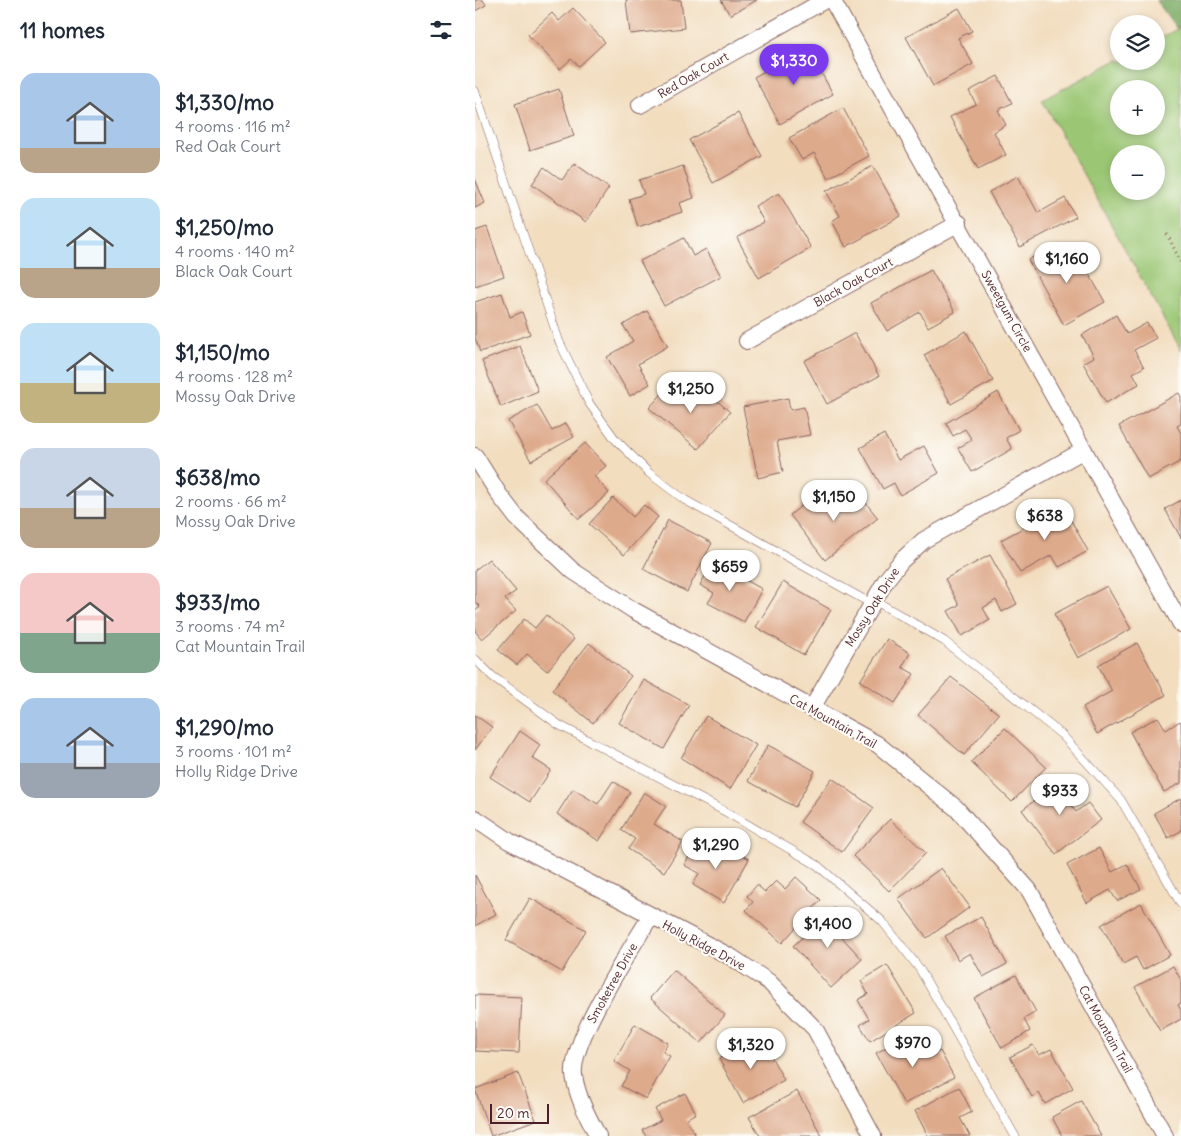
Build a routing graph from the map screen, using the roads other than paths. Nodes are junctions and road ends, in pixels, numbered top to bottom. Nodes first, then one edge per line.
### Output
1 (825, 0) edge
2 (832, 0) edge
3 (475, 91) edge
4 (640, 105) dead end
5 (959, 223) junction
6 (747, 341) dead end
7 (1084, 450) junction
8 (475, 456) edge
9 (873, 602) junction
10 (1181, 624) edge
11 (475, 659) edge
12 (812, 708) junction
13 (475, 818) edge
14 (1181, 904) edge
15 (650, 917) junction
16 (598, 1136) edge
17 (873, 1136) edge
18 (1015, 1136) edge
19 (1165, 1136) edge

1 - 4 street, Red Oak Court
2 - 5 street, Sweetgum Circle
3 - 9 lane
5 - 6 street, Black Oak Court
5 - 7 street, Sweetgum Circle
7 - 9 street, Mossy Oak Drive
7 - 10 street, Sweetgum Circle
8 - 12 street, Cat Mountain Trail
9 - 12 street, Mossy Oak Drive
9 - 14 lane
11 - 18 lane
12 - 19 street, Cat Mountain Trail
13 - 15 street, Holly Ridge Drive
15 - 16 street, Smoketree Drive
15 - 17 street, Holly Ridge Drive

